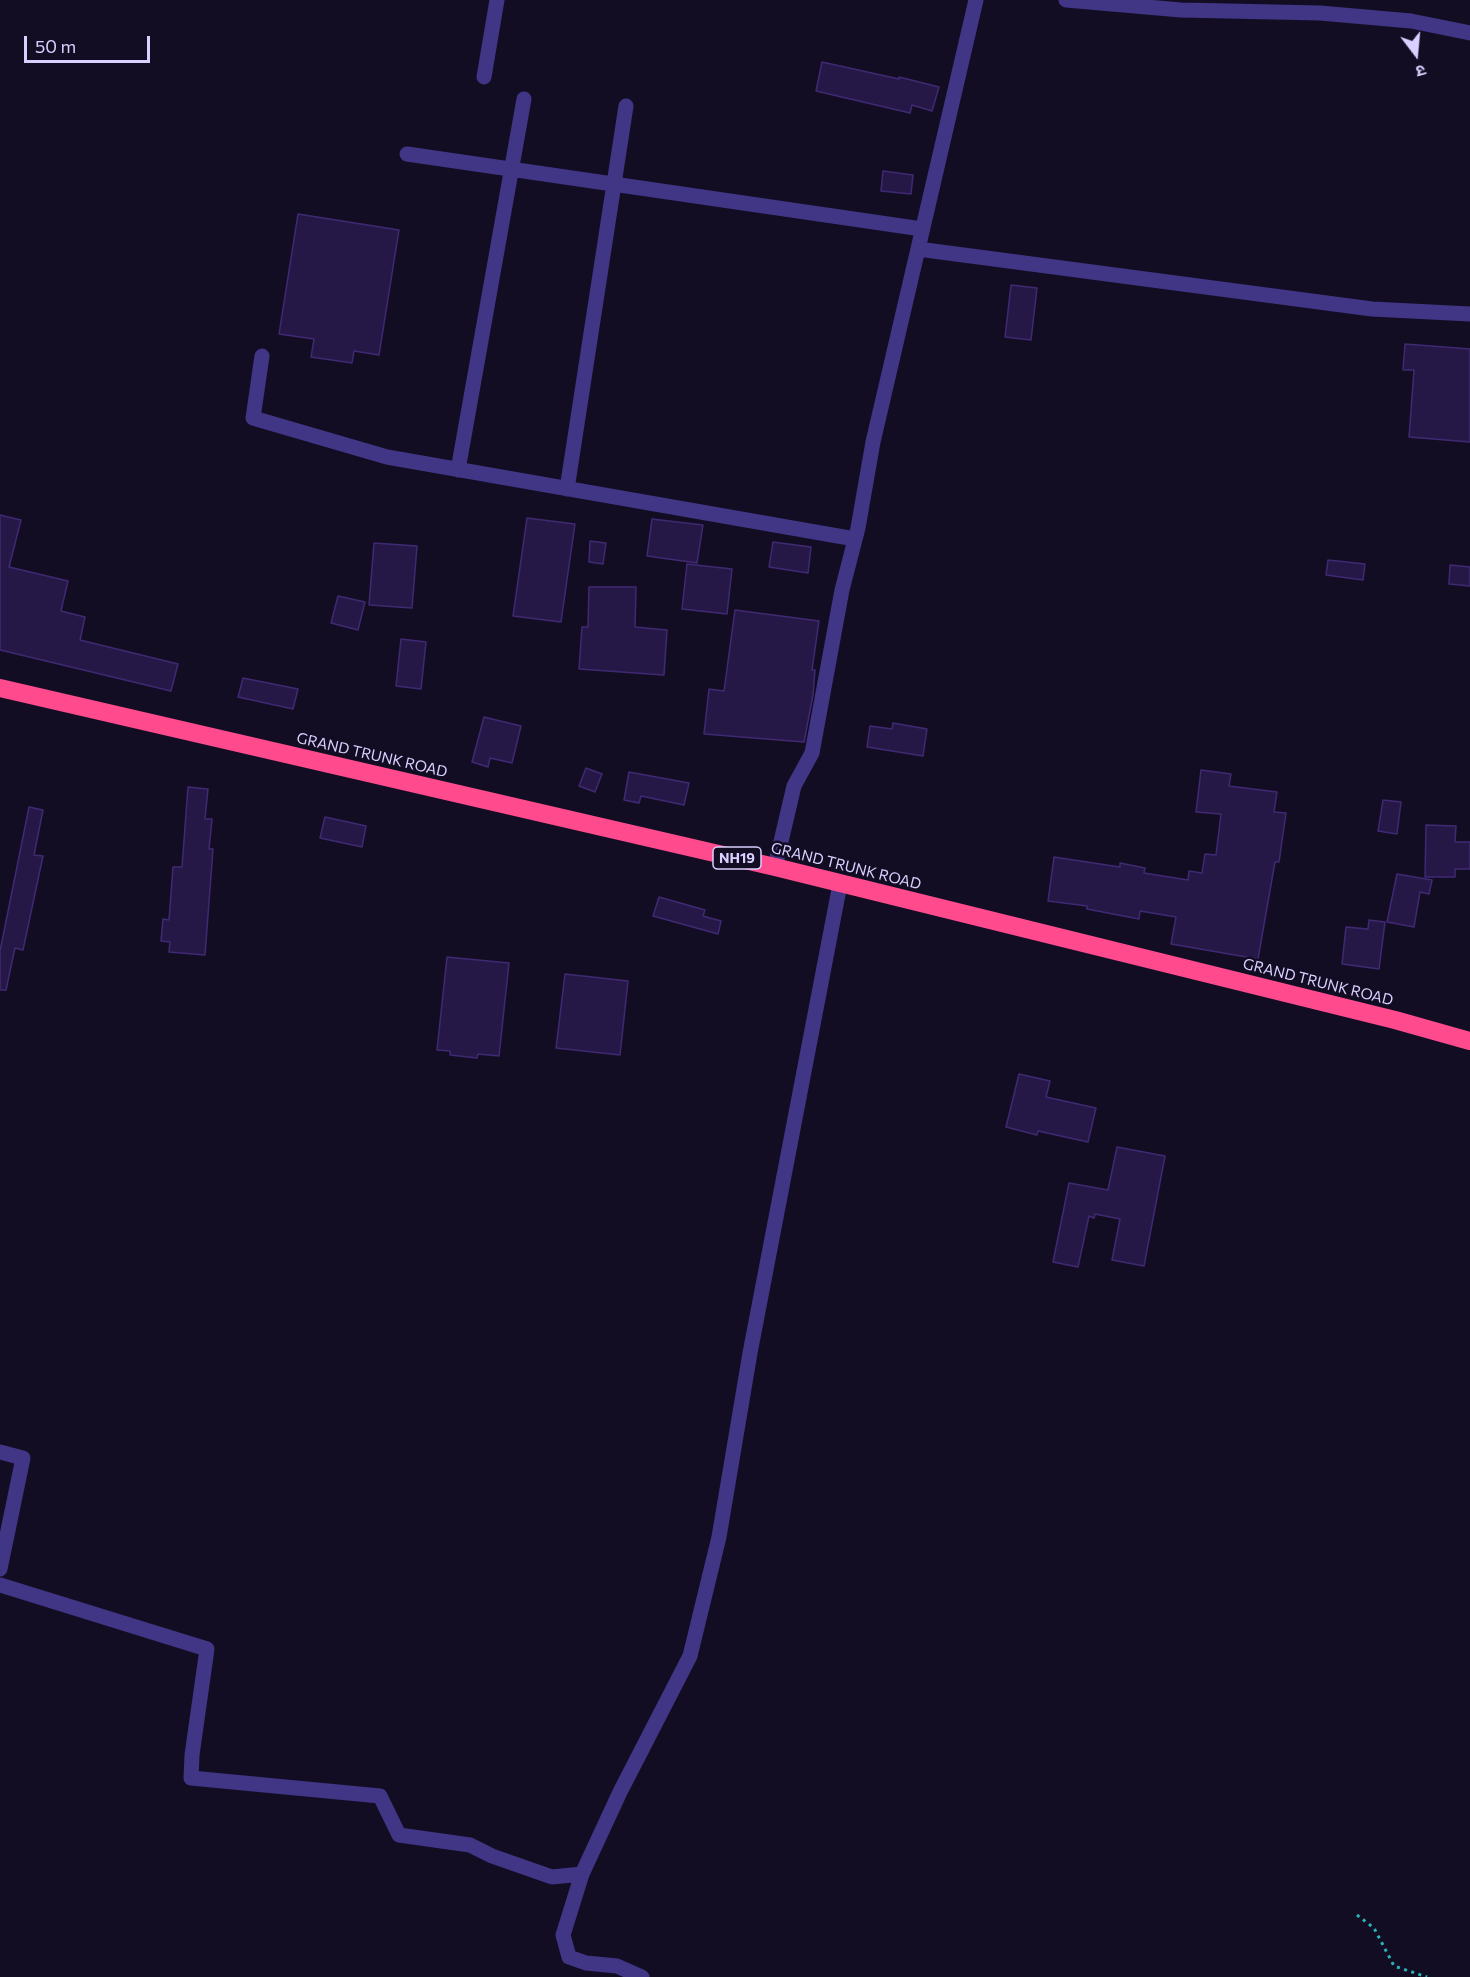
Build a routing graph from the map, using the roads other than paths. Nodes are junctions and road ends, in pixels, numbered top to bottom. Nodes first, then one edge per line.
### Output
1 (497, 0) edge
2 (976, 0) edge
3 (1066, 0) edge
4 (1470, 33) edge
5 (484, 77) dead end
6 (524, 99) dead end
7 (626, 106) dead end
8 (407, 154) dead end
9 (512, 169) junction
10 (614, 184) junction
11 (922, 229) junction
12 (918, 249) junction
13 (1470, 314) edge
14 (262, 356) dead end
15 (458, 470) junction
16 (567, 489) junction
17 (855, 539) junction
18 (0, 688) edge
19 (775, 867) junction
20 (840, 884) junction
21 (1470, 1041) edge
22 (0, 1452) edge
23 (0, 1569) edge
24 (0, 1585) edge
25 (582, 1874) junction
26 (642, 1977) edge

1 - 5 street
2 - 11 street
3 - 4 street
6 - 9 street
7 - 10 street
8 - 9 street
9 - 10 street
9 - 15 street
10 - 11 street
10 - 16 street
11 - 12 street
12 - 13 street
12 - 17 street
14 - 15 street
15 - 16 street
16 - 17 street
17 - 19 street
18 - 19 highway, GRAND TRUNK ROAD / NH19
19 - 20 highway, GRAND TRUNK ROAD / NH19
20 - 21 highway, GRAND TRUNK ROAD / NH19
20 - 25 street
22 - 23 street
24 - 25 street
25 - 26 street

